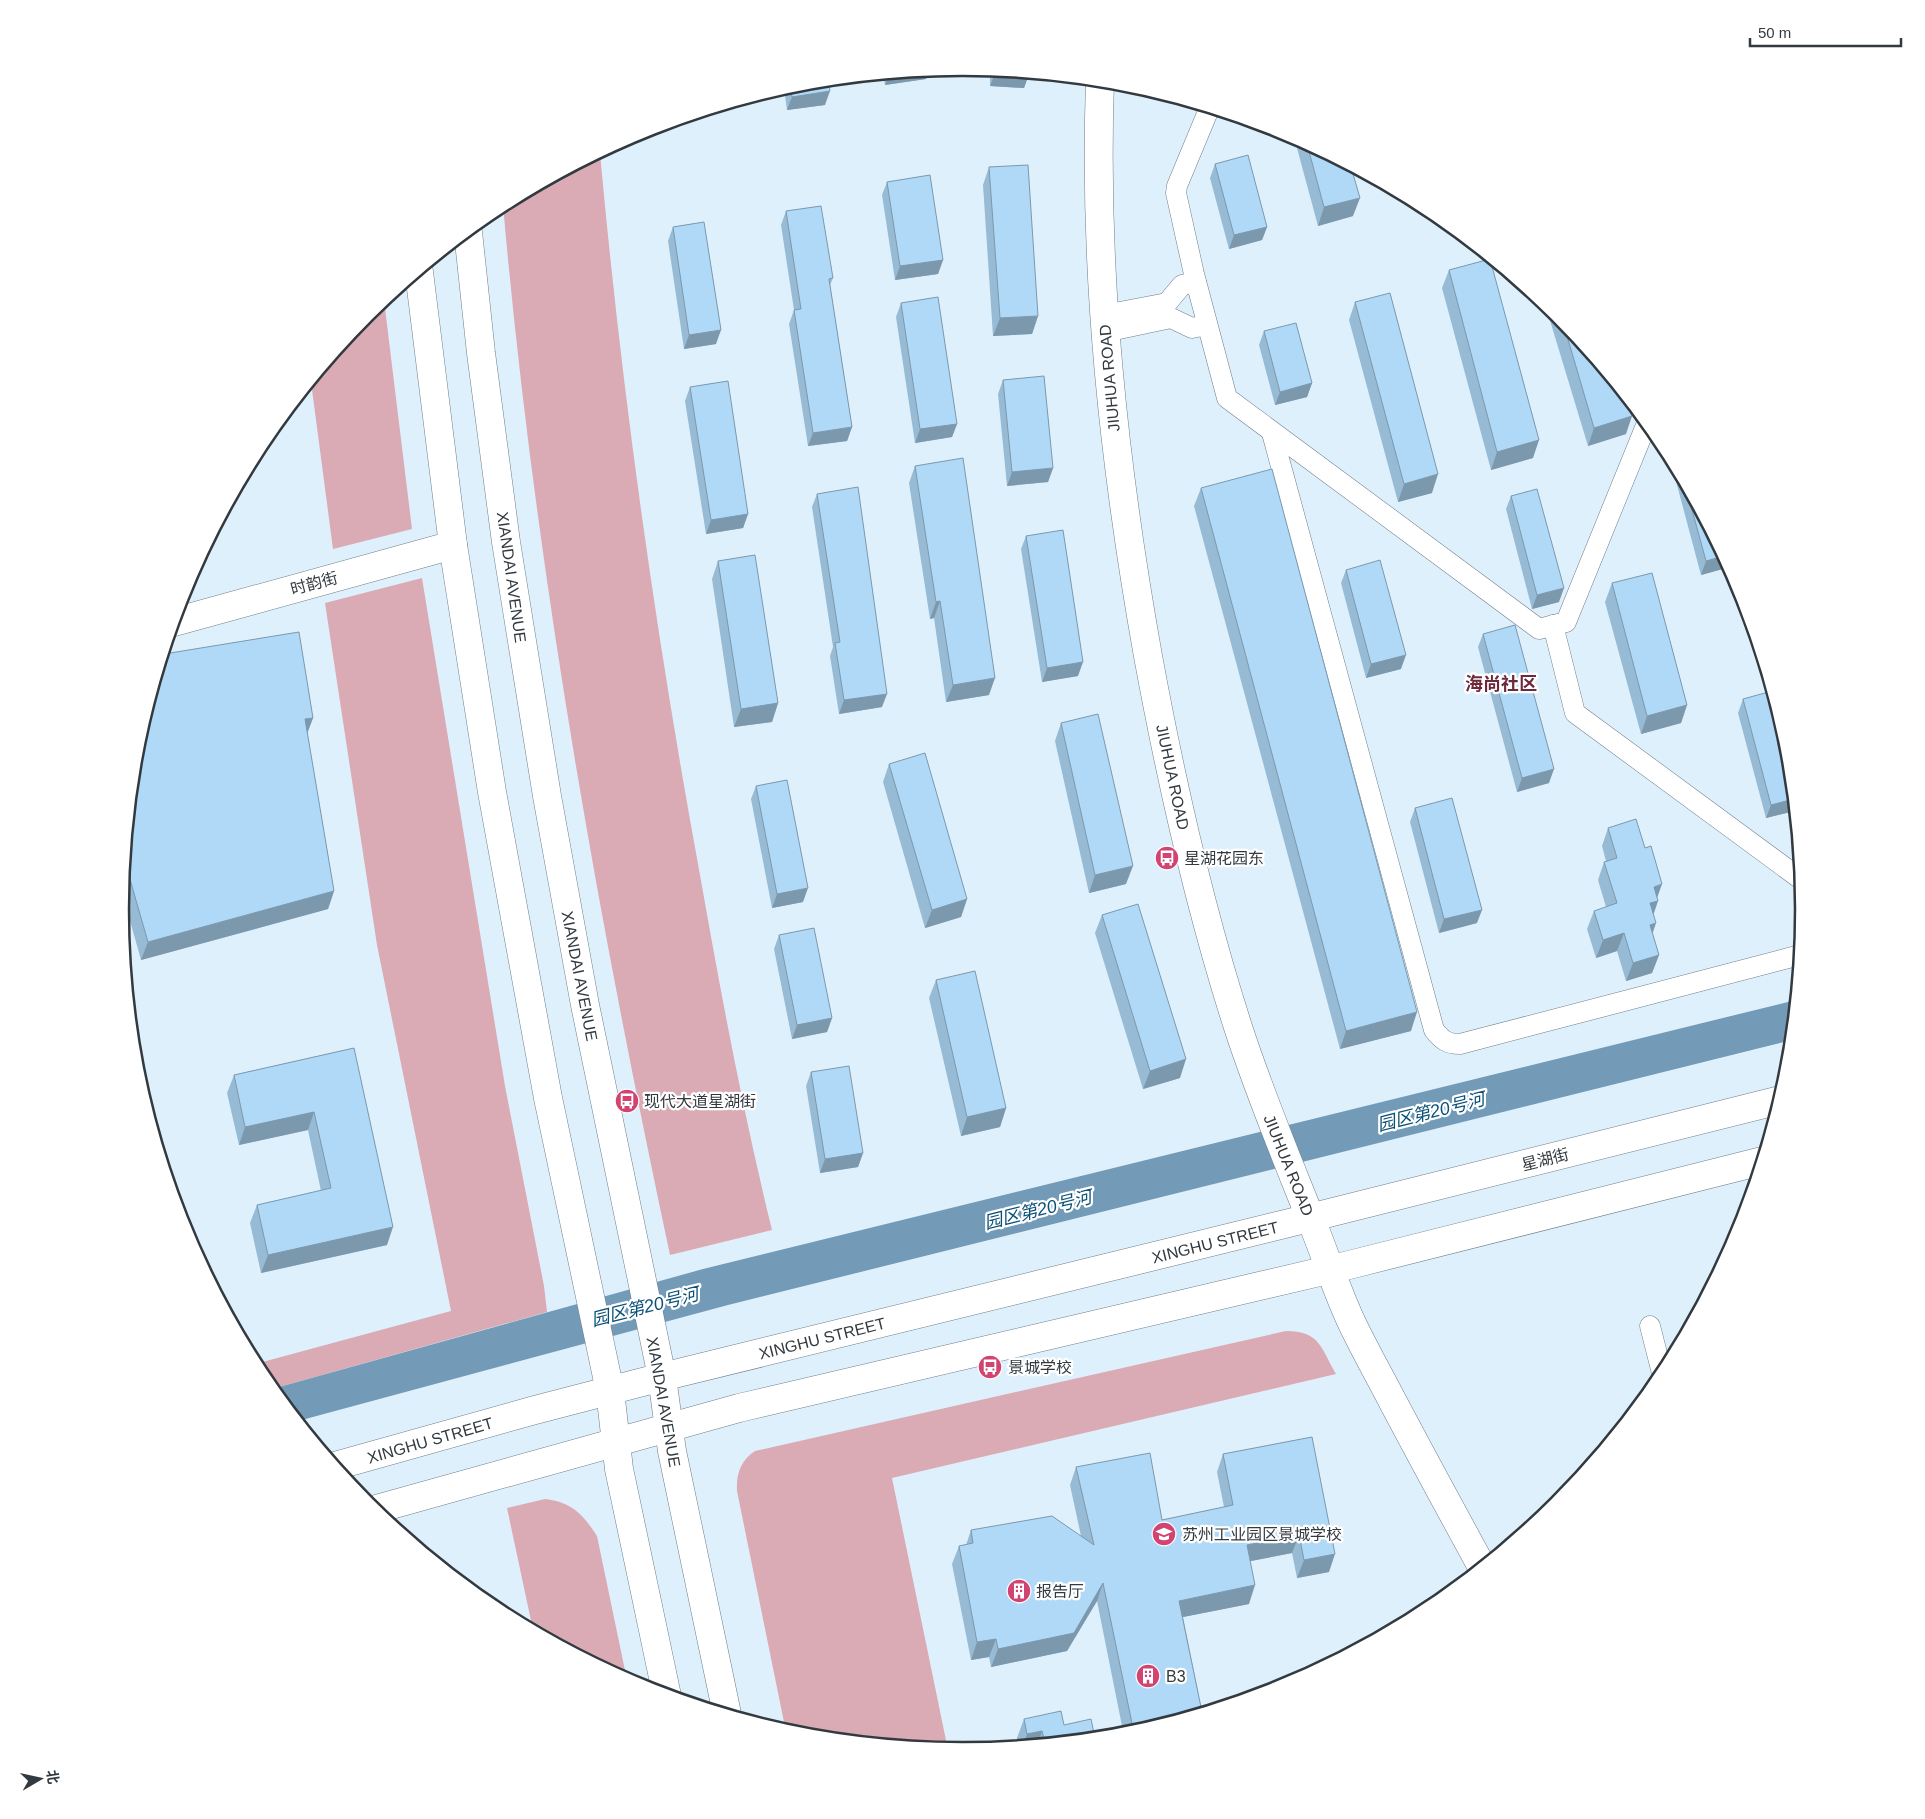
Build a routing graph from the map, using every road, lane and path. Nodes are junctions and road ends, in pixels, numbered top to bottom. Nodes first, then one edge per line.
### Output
1 (1100, 88) edge
2 (1207, 113) edge
3 (469, 239) edge
4 (420, 277) edge
5 (1196, 282) junction
6 (1104, 323) junction
7 (1207, 325) junction
8 (1644, 431) edge
9 (1272, 433) junction
10 (453, 545) junction
11 (182, 620) edge
12 (1553, 625) junction
13 (1795, 875) edge
14 (1794, 956) edge
15 (1773, 1102) edge
16 (1756, 1162) edge
17 (1311, 1218) junction
18 (1330, 1270) junction
19 (1650, 1326) dead end
20 (1660, 1364) edge
21 (662, 1378) junction
22 (610, 1391) junction
23 (669, 1427) junction
24 (616, 1441) junction
25 (341, 1464) edge
26 (382, 1507) edge
27 (1480, 1563) edge
28 (665, 1687) edge
29 (726, 1708) edge

1 - 6 main road, JIUHUA ROAD
2 - 5 street
3 - 21 main road, XIANDAI AVENUE
4 - 10 main road
5 - 6 street
5 - 7 street
6 - 7 street
6 - 17 main road, JIUHUA ROAD
7 - 9 street
8 - 12 street
9 - 12 street
9 - 14 street
10 - 11 main road, 时韵街
10 - 22 main road
12 - 13 street
15 - 17 main road, 星湖街
16 - 18 main road
17 - 18 main road, JIUHUA ROAD
17 - 21 main road, XINGHU STREET
18 - 23 main road
18 - 27 main road, JIUHUA ROAD
19 - 20 street
21 - 22 main road, XINGHU STREET
21 - 23 main road, XIANDAI AVENUE
22 - 24 main road
22 - 25 main road, XINGHU STREET
23 - 24 main road
23 - 29 main road, XIANDAI AVENUE
24 - 26 main road
24 - 28 main road

